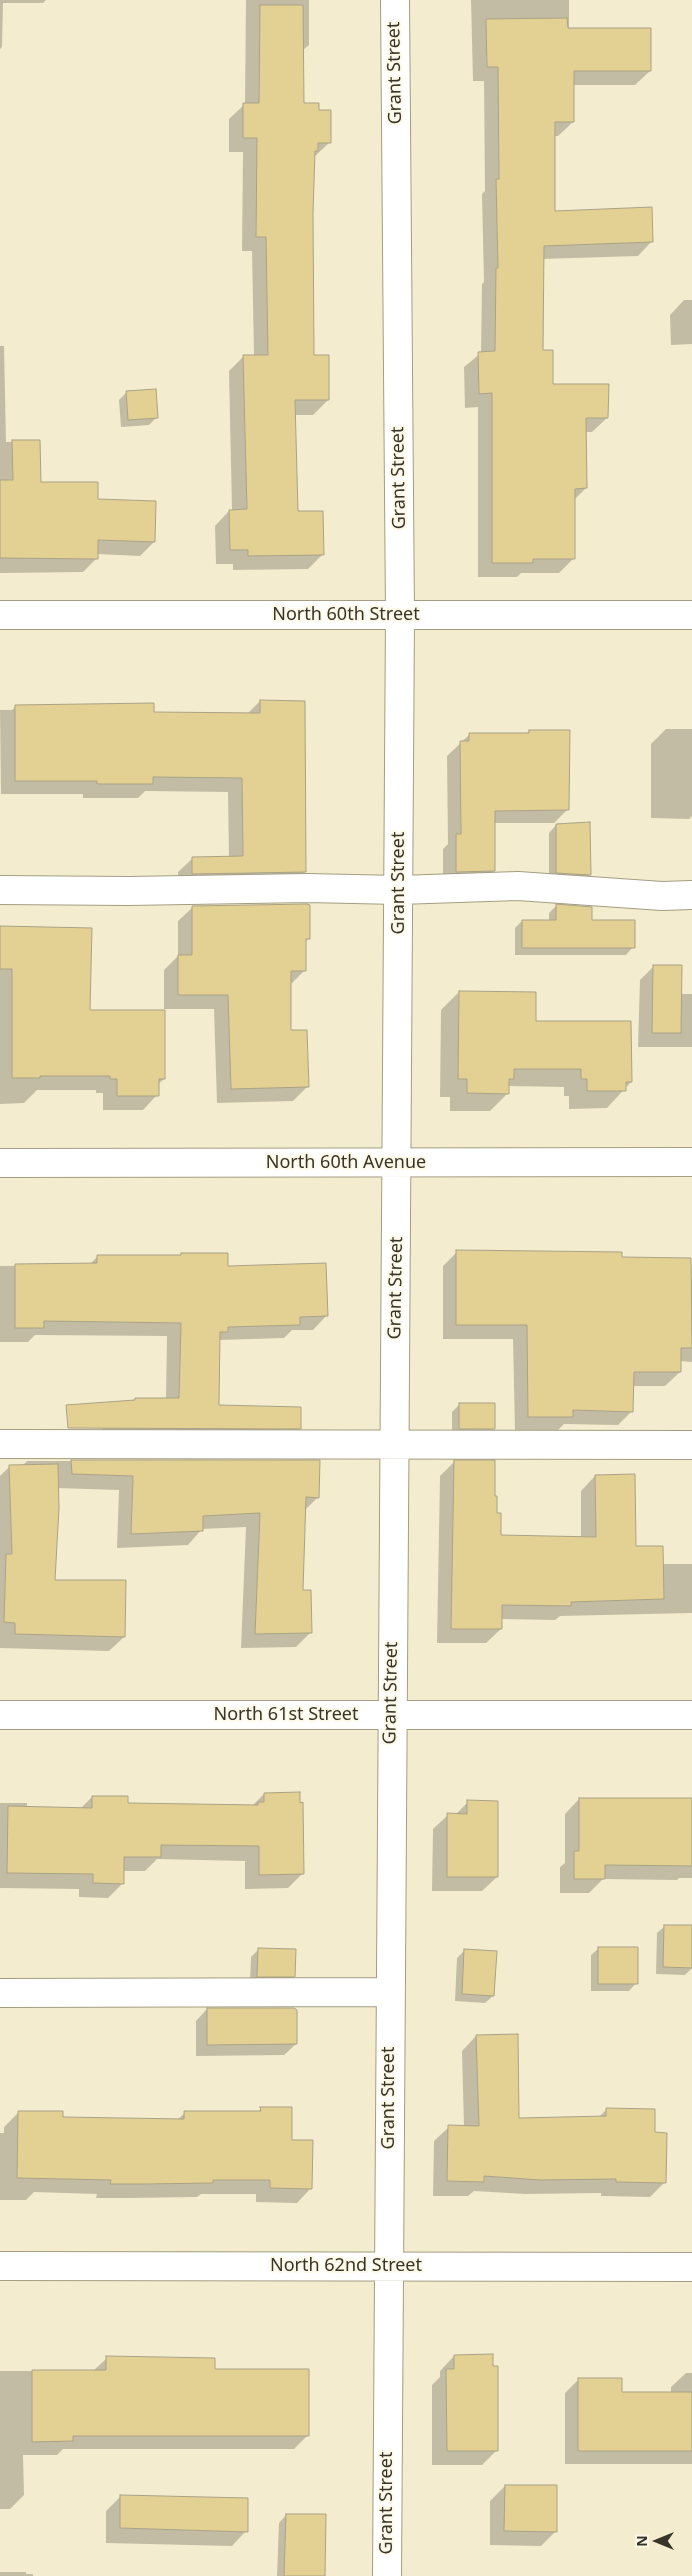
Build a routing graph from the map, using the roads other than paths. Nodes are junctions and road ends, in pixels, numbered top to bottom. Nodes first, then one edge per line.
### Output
1 (394, 0) edge
2 (0, 615) edge
3 (400, 615) junction
4 (692, 615) edge
5 (0, 890) edge
6 (399, 890) junction
7 (692, 895) edge
8 (692, 1162) edge
9 (0, 1163) edge
10 (398, 1163) junction
11 (0, 1444) edge
12 (394, 1445) junction
13 (692, 1445) edge
14 (0, 1715) edge
15 (391, 1715) junction
16 (692, 1715) edge
17 (389, 1992) junction
18 (0, 1993) edge
19 (0, 2266) edge
20 (387, 2266) junction
21 (692, 2267) edge
22 (387, 2576) edge

1 - 3 street, Grant Street
2 - 3 street, North 60th Street
3 - 4 street, North 60th Street
3 - 6 street, Grant Street
5 - 6 street
6 - 7 street
6 - 10 street, Grant Street
8 - 10 street, North 60th Avenue
9 - 10 street, North 60th Avenue
10 - 12 street, Grant Street
11 - 12 street
12 - 13 street
12 - 15 street, Grant Street
14 - 15 street, North 61st Street
15 - 16 street, North 61st Street
15 - 17 street, Grant Street
17 - 18 street
17 - 20 street, Grant Street
19 - 20 street, North 62nd Street
20 - 21 street, North 62nd Street
20 - 22 street, Grant Street

